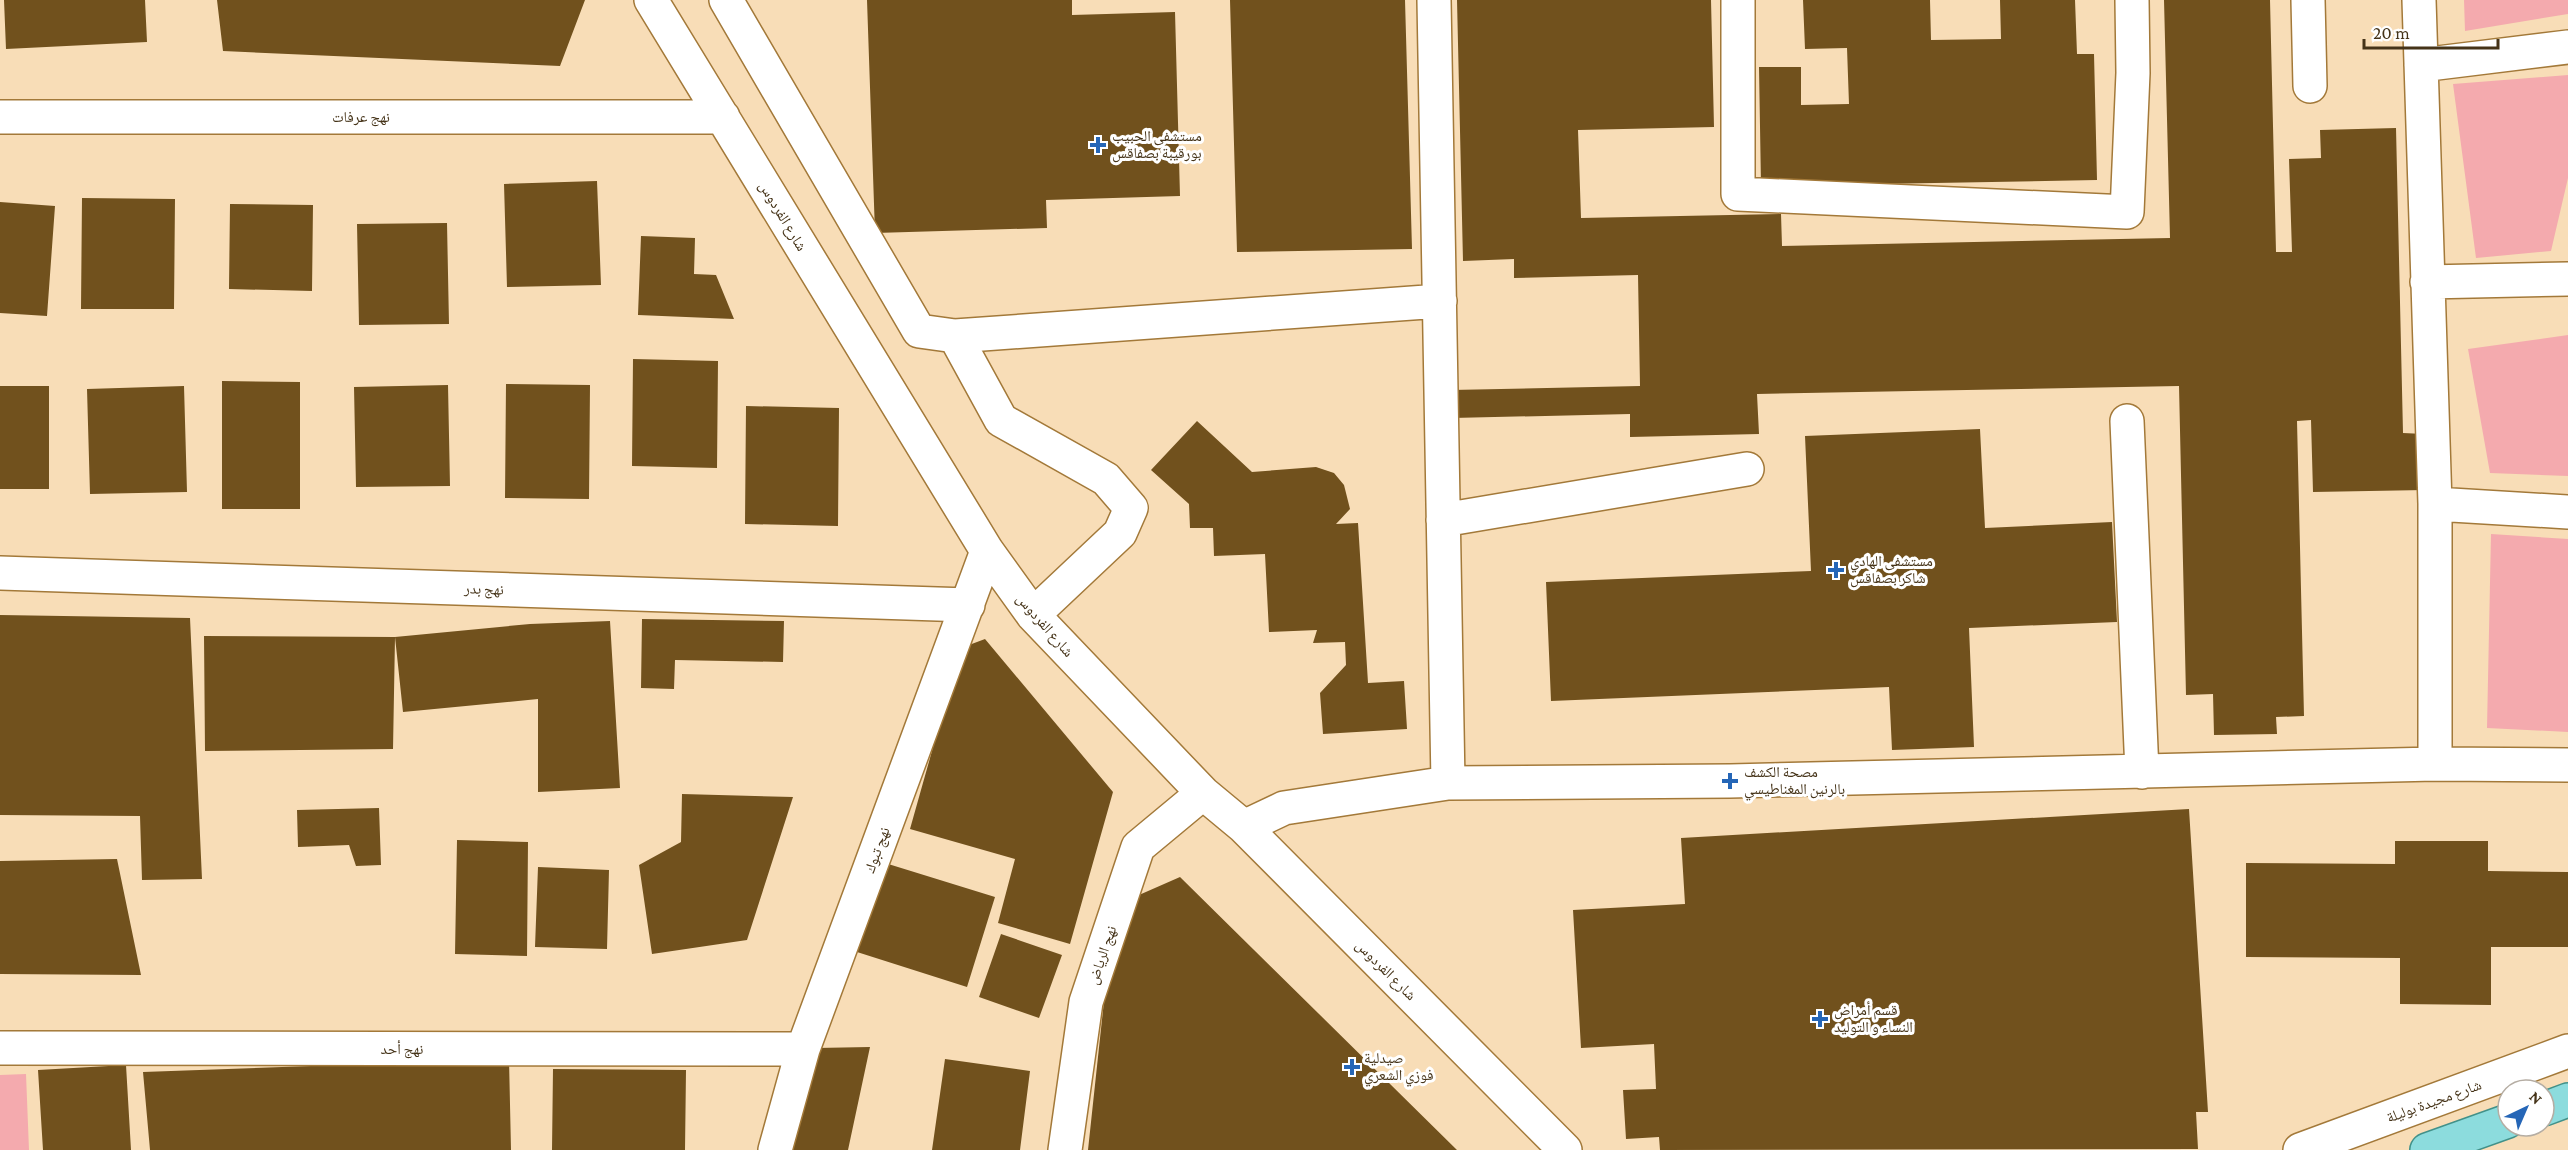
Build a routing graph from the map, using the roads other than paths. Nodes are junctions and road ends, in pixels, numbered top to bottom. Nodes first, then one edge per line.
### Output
1 (651, 0) edge
2 (726, 0) edge
3 (1434, 0) edge
4 (1738, 0) edge
5 (2132, 0) edge
6 (2308, 0) edge
7 (2419, 0) edge
8 (2568, 46) edge
9 (2421, 65) junction
10 (2310, 86) dead end
11 (0, 117) edge
12 (723, 117) junction
13 (2568, 279) edge
14 (2427, 282) junction
15 (1440, 302) junction
16 (954, 336) junction
17 (2127, 421) dead end
18 (1747, 469) dead end
19 (2435, 504) junction
20 (2568, 512) edge
21 (1443, 520) junction
22 (987, 551) junction
23 (0, 573) edge
24 (968, 605) junction
25 (1033, 615) junction
26 (2435, 764) junction
27 (2568, 765) edge
28 (2142, 772) junction
29 (1448, 783) junction
30 (1203, 793) junction
31 (1244, 827) junction
32 (0, 1048) edge
33 (803, 1049) junction
34 (2568, 1052) edge
35 (2496, 1125) edge
36 (775, 1150) edge
37 (1065, 1150) edge
38 (1564, 1150) edge
39 (2300, 1150) edge
40 (2427, 1150) edge

1 - 12 street, شارع الفردوس
2 - 16 street
3 - 15 street
4 - 5 street
6 - 10 street
7 - 9 street
8 - 9 street
9 - 14 street
11 - 12 street, نهج عرفات
12 - 22 street, شارع الفردوس
13 - 14 street
14 - 19 street
15 - 16 street
15 - 21 street
16 - 25 street
17 - 28 street
18 - 21 street
19 - 20 street
19 - 26 street
21 - 29 street
22 - 24 street, نهج تبوك
22 - 25 street, شارع الفردوس
23 - 24 street, نهج بدر
24 - 33 street, نهج تبوك
25 - 30 street, شارع الفردوس
26 - 27 street
26 - 28 street
28 - 29 street
29 - 31 street
30 - 31 street, شارع الفردوس
30 - 37 street, نهج الرياض
31 - 38 street, شارع الفردوس
32 - 33 street, نهج أحد
33 - 36 street, نهج تبوك
34 - 39 street, شارع مجيدة بوليلة
35 - 40 main road

